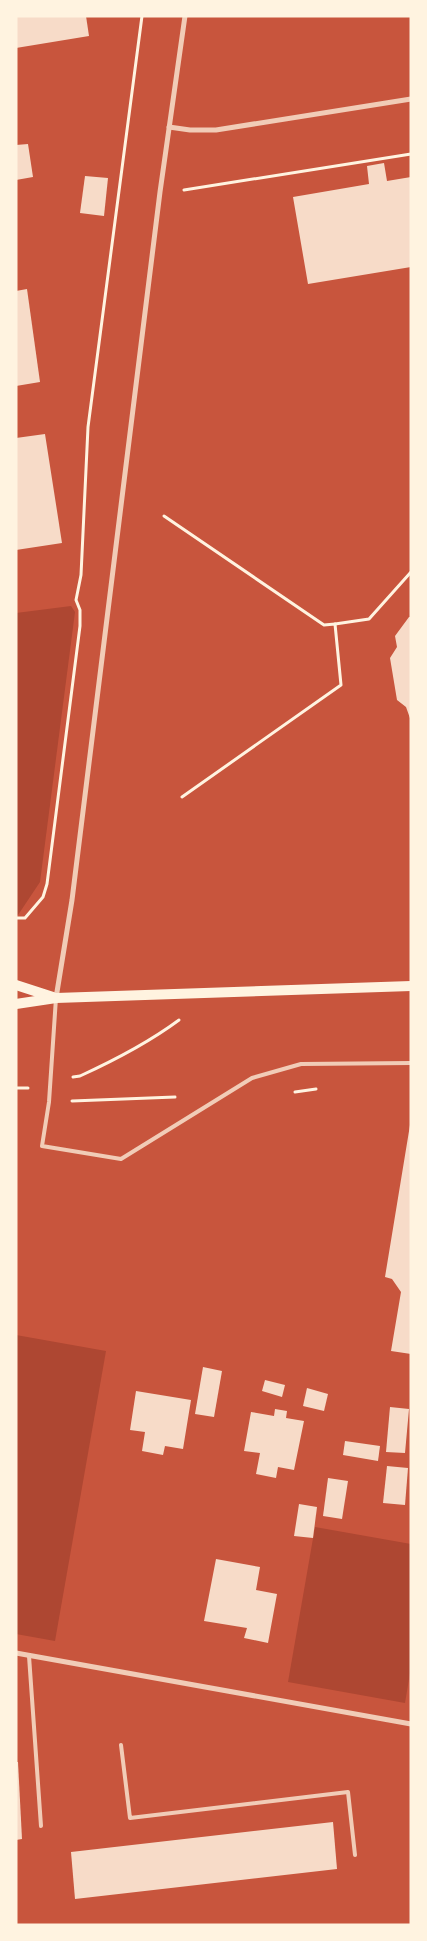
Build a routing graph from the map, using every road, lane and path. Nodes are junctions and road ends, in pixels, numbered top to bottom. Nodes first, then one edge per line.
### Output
1 (142, 16) edge
2 (185, 16) edge
3 (411, 99) edge
4 (168, 127) junction
5 (411, 154) edge
6 (160, 192) junction
7 (164, 516) dead end
8 (411, 572) edge
9 (335, 624) junction
10 (182, 797) dead end
11 (16, 918) edge
12 (16, 985) edge
13 (411, 986) edge
14 (214, 993) junction
15 (56, 998) junction
16 (16, 1004) edge
17 (411, 1064) edge
18 (80, 1076) dead end
19 (16, 1088) edge
20 (23, 1089) dead end
21 (16, 1653) edge
22 (29, 1656) junction
23 (411, 1724) edge
24 (121, 1745) dead end
25 (41, 1826) dead end
26 (356, 1855) dead end

1 - 11 path
2 - 4 street
3 - 4 street
4 - 6 street
5 - 6 path
6 - 15 street
7 - 9 path
8 - 9 path
9 - 10 path
12 - 15 main road
13 - 14 main road
14 - 15 main road
14 - 18 path
15 - 16 main road
15 - 17 lane
19 - 20 path
21 - 22 street
22 - 23 street
22 - 25 lane
24 - 26 lane

